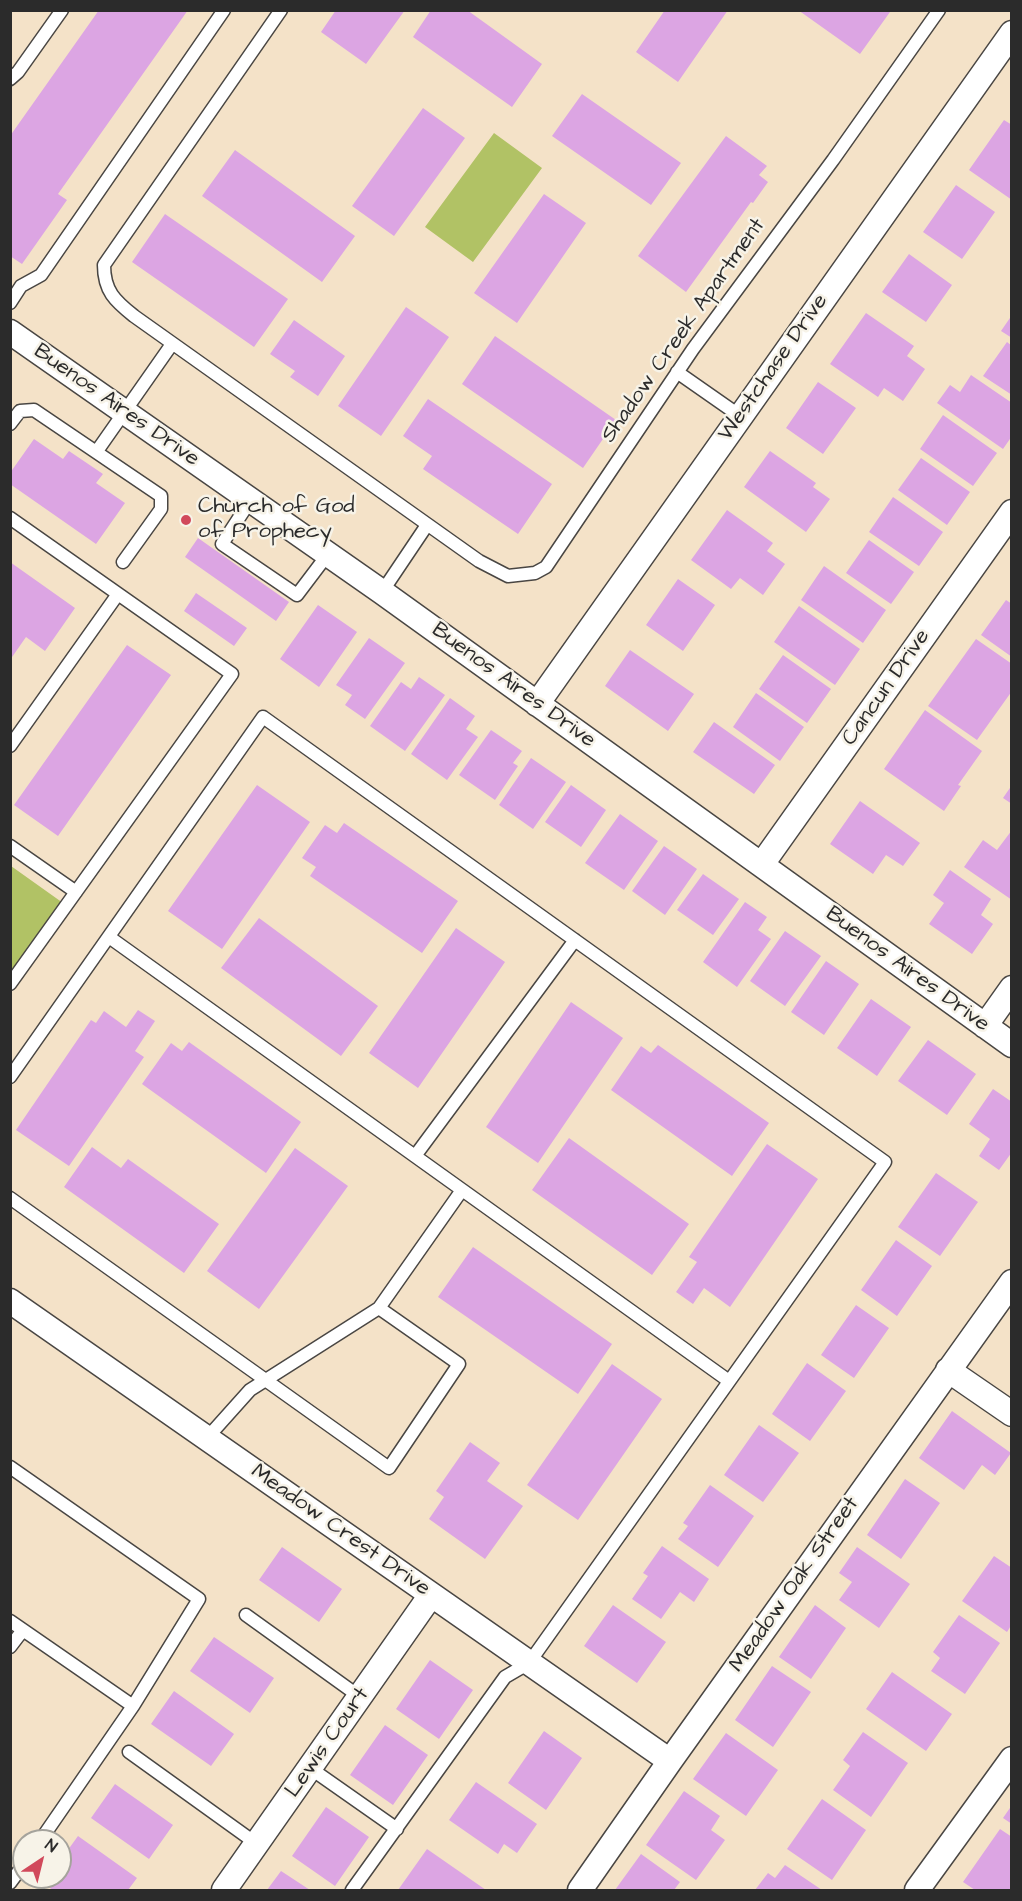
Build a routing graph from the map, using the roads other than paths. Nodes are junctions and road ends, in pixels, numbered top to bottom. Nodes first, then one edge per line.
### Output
1 (62, 10) edge
2 (224, 10) edge
3 (281, 10) edge
4 (939, 10) edge
5 (1011, 33) edge
6 (10, 79) edge
7 (10, 278) edge
8 (21, 286) junction
9 (10, 303) edge
10 (10, 332) edge
11 (172, 344) junction
12 (677, 372) junction
13 (124, 413) junction
14 (740, 416) junction
15 (10, 424) edge
16 (97, 451) junction
17 (250, 501) junction
18 (1011, 512) edge
19 (10, 518) edge
20 (427, 525) junction
21 (328, 554) junction
22 (123, 562) dead end
23 (382, 592) junction
24 (118, 594) junction
25 (537, 704) junction
26 (10, 746) edge
27 (10, 846) edge
28 (762, 864) junction
29 (76, 892) junction
30 (109, 937) junction
31 (575, 940) junction
32 (10, 984) edge
33 (1011, 988) edge
34 (985, 1026) junction
35 (1011, 1045) edge
36 (10, 1077) edge
37 (415, 1156) junction
38 (462, 1190) junction
39 (10, 1198) edge
40 (1011, 1282) edge
41 (10, 1301) edge
42 (379, 1308) junction
43 (948, 1370) junction
44 (265, 1380) junction
45 (729, 1381) junction
46 (1011, 1414) edge
47 (207, 1438) junction
48 (10, 1467) edge
49 (431, 1595) junction
50 (246, 1615) dead end
51 (10, 1621) edge
52 (22, 1630) junction
53 (10, 1647) edge
54 (529, 1663) junction
55 (360, 1697) junction
56 (134, 1706) junction
57 (129, 1752) dead end
58 (1011, 1759) edge
59 (670, 1761) junction
60 (310, 1768) junction
61 (48, 1829) edge
62 (397, 1829) junction
63 (257, 1844) junction
64 (224, 1890) edge
65 (352, 1890) edge
66 (580, 1890) edge
67 (917, 1890) edge

1 - 6 lane
2 - 8 lane
3 - 11 lane, Shadow Creek Apartment
4 - 12 lane, Shadow Creek Apartment
5 - 14 street, Westchase Drive
7 - 8 lane
8 - 9 lane
10 - 13 street, Buenos Aires Drive
11 - 13 lane
11 - 20 lane, Shadow Creek Apartment
12 - 14 lane
12 - 20 lane, Shadow Creek Apartment
13 - 16 lane
13 - 17 street, Buenos Aires Drive
14 - 25 street, Westchase Drive
15 - 16 lane
16 - 22 lane
17 - 21 street, Buenos Aires Drive
17 - 21 lane
18 - 28 street, Cancun Drive
19 - 24 lane
20 - 23 lane
21 - 23 street, Buenos Aires Drive
23 - 25 street, Buenos Aires Drive
24 - 26 lane
24 - 29 lane
25 - 28 street, Buenos Aires Drive
27 - 29 lane
28 - 34 street, Buenos Aires Drive
29 - 32 lane
30 - 31 lane
30 - 36 lane
30 - 37 lane
31 - 37 lane
31 - 45 lane
33 - 34 street
34 - 35 street, Buenos Aires Drive
37 - 38 lane
38 - 42 lane
38 - 45 lane
39 - 44 lane
40 - 43 street, Meadow Oak Street
41 - 47 street, Meadow Crest Drive
42 - 44 lane
42 - 44 lane
43 - 46 street
43 - 59 street, Meadow Oak Street
44 - 47 lane
45 - 54 lane
47 - 49 street, Meadow Crest Drive
48 - 56 lane
49 - 54 street, Meadow Crest Drive
49 - 55 street, Lewis Court
50 - 55 lane
51 - 52 lane
52 - 53 lane
52 - 56 lane
54 - 59 street, Meadow Crest Drive
54 - 62 lane
55 - 60 street, Lewis Court
56 - 61 lane
57 - 63 lane
58 - 67 street
59 - 66 street, Meadow Oak Street
60 - 62 lane
60 - 63 street, Lewis Court
62 - 65 lane
63 - 64 street, Lewis Court

